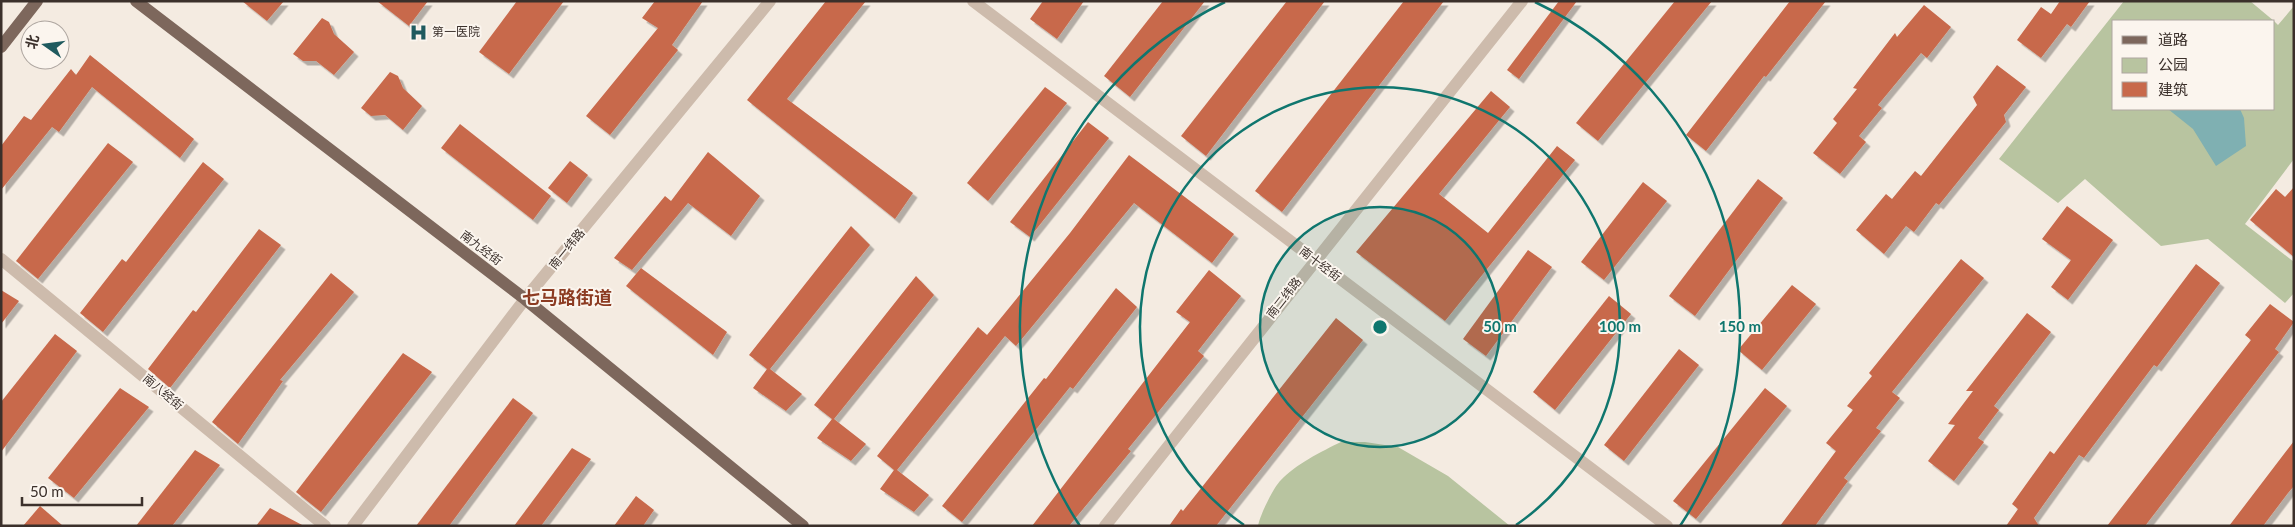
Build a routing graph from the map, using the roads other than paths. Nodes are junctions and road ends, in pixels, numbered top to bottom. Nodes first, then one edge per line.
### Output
1 (37, 1) edge
2 (136, 1) edge
3 (770, 1) edge
4 (973, 1) edge
5 (1522, 1) edge
6 (1, 47) edge
7 (1, 259) edge
8 (1314, 260) junction
9 (526, 299) junction
10 (325, 526) edge
11 (352, 526) edge
12 (803, 526) edge
13 (1105, 526) edge
14 (1667, 526) edge

1 - 6 main road
2 - 9 main road, 南九经街
3 - 9 street, 南一纬路
4 - 8 street, 南十经街
5 - 8 street, 南二纬路
7 - 10 street, 南八经街
8 - 13 street, 南二纬路
8 - 14 street, 南十经街
9 - 11 street, 南一纬路
9 - 12 main road, 南九经街

